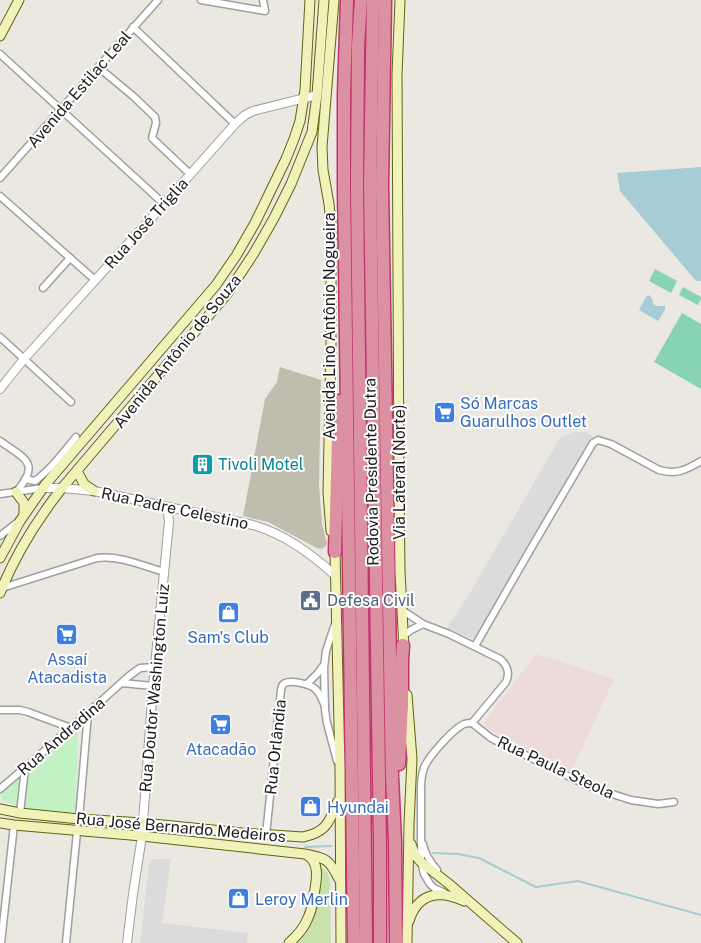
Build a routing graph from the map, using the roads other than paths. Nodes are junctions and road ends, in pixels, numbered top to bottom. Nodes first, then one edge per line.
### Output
1 (19, 0) edge
2 (158, 0) edge
3 (201, 0) edge
4 (263, 0) edge
5 (310, 0) edge
6 (324, 0) edge
7 (347, 0) edge
8 (361, 0) edge
9 (374, 0) edge
10 (385, 0) edge
11 (400, 0) edge
12 (334, 1) edge
13 (133, 27) junction
14 (0, 36) edge
15 (0, 54) edge
16 (98, 67) junction
17 (317, 95) junction
18 (304, 99) junction
19 (61, 108) junction
20 (235, 124) junction
21 (190, 174) junction
22 (0, 178) edge
23 (0, 196) edge
24 (164, 204) junction
25 (70, 258) junction
26 (95, 280) junction
27 (43, 288) dead end
28 (0, 338) edge
29 (24, 359) junction
30 (347, 373) junction
31 (0, 389) edge
32 (70, 402) dead end
33 (76, 437) dead end
34 (0, 441) edge
35 (701, 461) edge
36 (77, 471) junction
37 (25, 479) junction
38 (42, 488) junction
39 (62, 488) junction
40 (94, 491) junction
41 (16, 492) junction
42 (0, 494) edge
43 (164, 506) junction
44 (181, 510) junction
45 (22, 517) junction
46 (169, 522) junction
47 (0, 536) edge
48 (335, 552) junction
49 (0, 557) edge
50 (164, 572) junction
51 (336, 576) junction
52 (1, 591) edge
53 (402, 610) junction
54 (336, 621) junction
55 (423, 624) junction
56 (403, 640) junction
57 (475, 646) junction
58 (324, 665) junction
59 (155, 667) junction
60 (122, 683) junction
61 (307, 684) junction
62 (153, 686) junction
63 (325, 706) junction
64 (0, 710) edge
65 (88, 713) junction
66 (472, 723) junction
67 (71, 728) junction
68 (26, 768) junction
69 (340, 768) junction
70 (392, 777) junction
71 (0, 789) edge
72 (340, 796) junction
73 (674, 802) dead end
74 (0, 809) edge
75 (20, 813) junction
76 (79, 819) junction
77 (0, 823) edge
78 (143, 823) junction
79 (409, 824) junction
80 (14, 826) junction
81 (77, 832) junction
82 (242, 833) junction
83 (421, 833) junction
84 (266, 835) junction
85 (142, 836) junction
86 (395, 841) junction
87 (241, 847) junction
88 (304, 854) junction
89 (421, 862) junction
90 (340, 883) junction
91 (449, 884) junction
92 (448, 895) junction
93 (474, 906) junction
94 (407, 928) junction
95 (1, 943) edge
96 (66, 943) edge
97 (127, 943) edge
98 (289, 943) edge
99 (341, 943) edge
100 (354, 943) edge
101 (366, 943) edge
102 (380, 943) edge
103 (384, 943) edge
104 (396, 943) edge
105 (408, 943) edge
106 (517, 943) edge

1 - 14 main road
2 - 13 street, Avenida Estilac Leal
3 - 4 street
5 - 18 main road, Avenida Antônio de Souza
6 - 17 main road, Avenida Antônio de Souza
7 - 30 highway, Rodovia Presidente Dutra
8 - 101 highway, Rodovia Presidente Dutra
9 - 102 highway, Rodovia Presidente Dutra
10 - 70 highway, Rodovia Presidente Dutra
11 - 53 main road, Via Lateral (Norte)
12 - 48 main road, Avenida Lino Antônio Nogueira
13 - 16 street, Avenida Estilac Leal
13 - 20 street
15 - 19 street
16 - 19 street, Avenida Estilac Leal
16 - 21 street
17 - 18 street, Rua José Triglia
17 - 36 main road, Avenida Antônio de Souza
18 - 20 street, Rua José Triglia
18 - 38 main road, Avenida Antônio de Souza
19 - 22 street, Avenida Estilac Leal
19 - 24 street
20 - 21 street, Rua José Triglia
21 - 24 street, Rua José Triglia
23 - 25 street
24 - 26 street, Rua José Triglia
25 - 26 street
25 - 27 street
26 - 29 street, Rua José Triglia
28 - 29 street
29 - 31 street, Rua José Triglia
29 - 32 street
30 - 48 highway
30 - 100 highway, Rodovia Presidente Dutra
33 - 37 street
34 - 37 street
35 - 57 street
36 - 39 main road, Avenida Antônio de Souza
36 - 40 main road
37 - 41 street
38 - 39 street, Rua Padre Celestino
38 - 41 street, Rua Padre Celestino
38 - 45 main road, Avenida Antônio de Souza
39 - 40 street, Rua Padre Celestino
39 - 52 main road, Avenida Antônio de Souza
40 - 43 street, Rua Padre Celestino
41 - 42 street, Rua Padre Celestino
41 - 45 main road
43 - 44 street, Rua Padre Celestino
43 - 46 street, Rua Doutor Washington Luiz
44 - 46 street
44 - 51 street, Rua Padre Celestino
45 - 47 street
45 - 49 main road, Avenida Antônio de Souza
46 - 50 street, Rua Doutor Washington Luiz
48 - 51 main road, Avenida Lino Antônio Nogueira
50 - 52 street
50 - 59 street, Rua Doutor Washington Luiz
51 - 54 main road, Avenida Lino Antônio Nogueira
53 - 55 street
53 - 56 main road, Via Lateral (Norte)
54 - 58 street, Avenida Lino Antônio Nogueira
54 - 69 main road, Avenida Lino Antônio Nogueira
55 - 56 street
55 - 57 street
56 - 79 main road, Via Lateral (Norte)
56 - 86 highway
57 - 66 street
58 - 61 street
58 - 63 street, Avenida Lino Antônio Nogueira
59 - 60 street, Rua Andradina
59 - 62 street, Rua Doutor Washington Luiz
60 - 62 street
60 - 65 street, Rua Andradina
61 - 63 street
61 - 84 street, Rua Orlândia
62 - 78 street, Rua Doutor Washington Luiz
63 - 69 street, Avenida Lino Antônio Nogueira
64 - 67 street
65 - 67 street, Rua Andradina
65 - 76 street
66 - 73 street, Rua Paula Steola
66 - 83 street
67 - 68 street, Rua Andradina
68 - 71 street, Rua Andradina
68 - 75 street
69 - 72 main road, Avenida Lino Antônio Nogueira
70 - 86 highway, Rodovia Presidente Dutra
70 - 103 highway
72 - 84 main road, Rua José Bernardo Medeiros
72 - 90 main road, Avenida Lino Antônio Nogueira
74 - 75 main road, Rua José Bernardo Medeiros
75 - 76 main road, Rua José Bernardo Medeiros
76 - 78 main road, Rua José Bernardo Medeiros
77 - 80 main road, Rua José Bernardo Medeiros
78 - 82 main road, Rua José Bernardo Medeiros
78 - 85 street, Rua Doutor Washington Luiz
79 - 89 main road
79 - 94 main road, Via Lateral (Norte)
80 - 81 main road, Rua José Bernardo Medeiros
80 - 95 street
81 - 85 main road, Rua José Bernardo Medeiros
81 - 96 street
82 - 84 main road, Rua José Bernardo Medeiros
82 - 87 main road
83 - 89 street
83 - 91 street
85 - 87 main road, Rua José Bernardo Medeiros
85 - 97 street, Rua Doutor Washington Luiz
86 - 104 highway, Rodovia Presidente Dutra
87 - 88 main road, Rua José Bernardo Medeiros
88 - 90 main road, Rua José Bernardo Medeiros
88 - 98 main road
89 - 91 main road
89 - 92 street
90 - 99 main road, Avenida Lino Antônio Nogueira
91 - 93 main road
92 - 93 main road
92 - 94 main road
93 - 106 main road
94 - 105 main road, Via Lateral (Norte)

